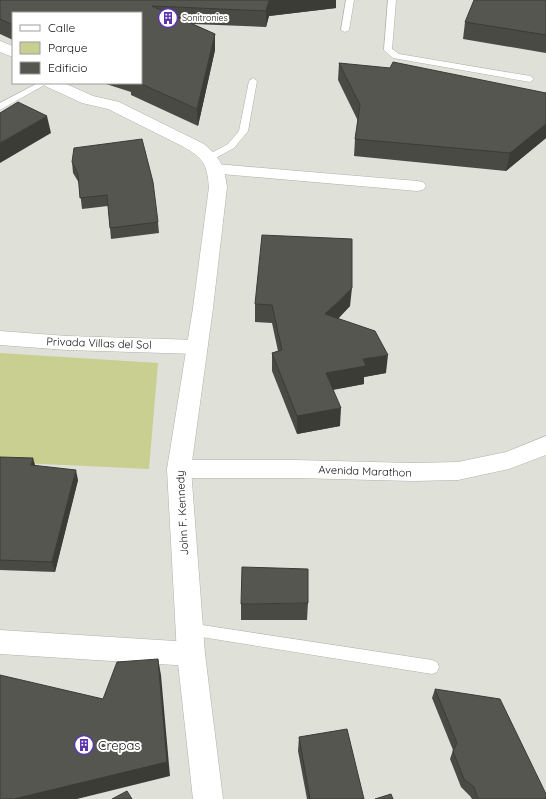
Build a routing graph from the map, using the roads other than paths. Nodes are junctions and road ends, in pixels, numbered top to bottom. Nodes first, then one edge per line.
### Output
1 (350, 0) edge
2 (392, 0) edge
3 (345, 30) dead end
4 (0, 46) edge
5 (12, 52) edge
6 (0, 59) edge
7 (12, 65) edge
8 (530, 79) dead end
9 (253, 81) dead end
10 (42, 84) edge
11 (53, 84) edge
12 (80, 84) edge
13 (113, 105) junction
14 (0, 107) edge
15 (213, 164) junction
16 (417, 186) dead end
17 (0, 338) edge
18 (197, 347) junction
19 (546, 445) edge
20 (179, 469) junction
21 (189, 629) junction
22 (0, 642) edge
23 (191, 654) junction
24 (432, 667) dead end
25 (208, 799) edge

1 - 3 lane
2 - 8 lane
4 - 5 street
6 - 7 street
9 - 15 lane
10 - 14 lane
11 - 13 street
12 - 13 street
13 - 15 street
15 - 16 street
15 - 18 street, John F. Kennedy
17 - 18 street, Privada Villas del Sol
18 - 20 street, John F. Kennedy
19 - 20 street, Avenida Marathon
20 - 21 street, John F. Kennedy
21 - 23 street, John F. Kennedy
21 - 24 lane
22 - 23 street
23 - 25 street, John F. Kennedy

